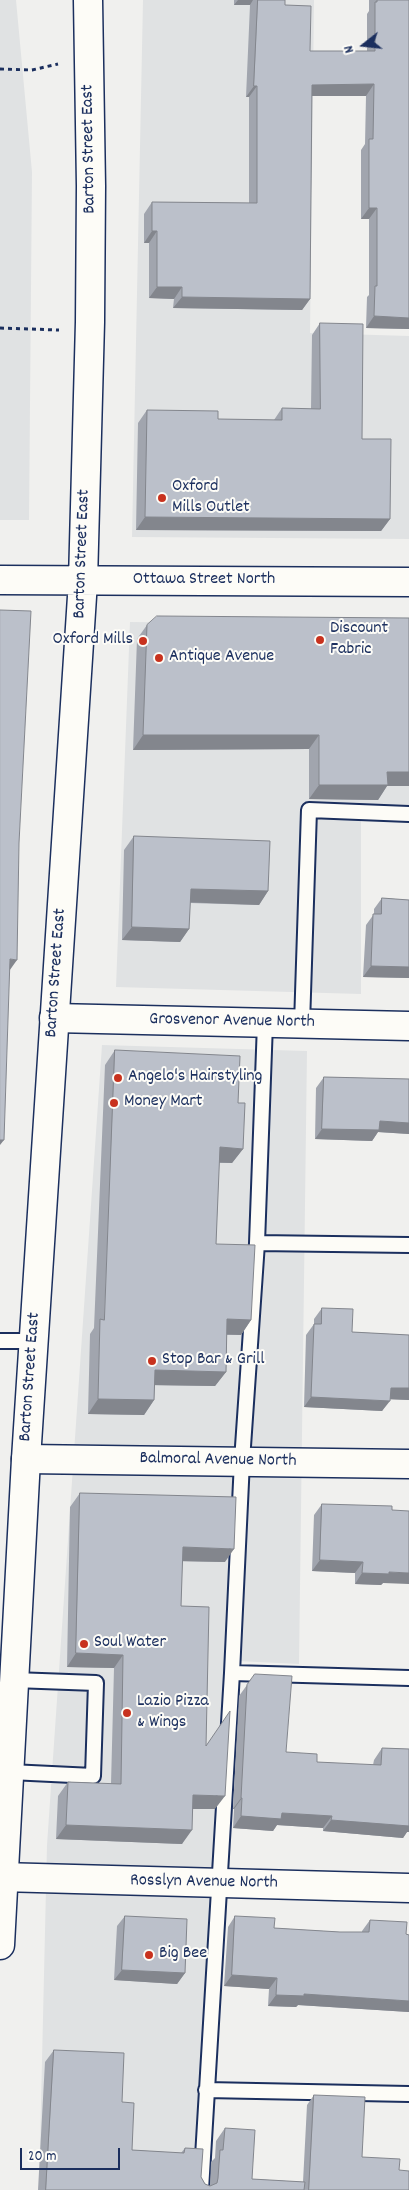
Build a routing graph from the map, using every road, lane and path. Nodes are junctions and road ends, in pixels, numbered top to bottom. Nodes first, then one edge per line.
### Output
1 (88, 0) edge
2 (88, 58) junction
3 (0, 69) edge
4 (0, 328) edge
5 (90, 331) junction
6 (0, 580) edge
7 (83, 581) junction
8 (409, 582) edge
9 (409, 814) edge
10 (54, 1018) junction
11 (265, 1023) junction
12 (302, 1024) junction
13 (409, 1026) edge
14 (257, 1243) junction
15 (409, 1245) edge
16 (0, 1341) edge
17 (34, 1341) junction
18 (26, 1459) junction
19 (242, 1462) junction
20 (409, 1464) edge
21 (232, 1673) junction
22 (409, 1678) edge
23 (14, 1680) junction
24 (10, 1772) junction
25 (2, 1877) edge
26 (220, 1883) junction
27 (409, 1888) edge
28 (0, 1945) edge
29 (206, 2090) junction
30 (409, 2094) edge
31 (201, 2190) edge

1 - 2 main road, Barton Street East
2 - 3 path
2 - 5 main road, Barton Street East
4 - 5 path
5 - 7 main road, Barton Street East
6 - 7 main road, Ottawa Street North
7 - 8 main road, Ottawa Street North
7 - 10 main road, Barton Street East
9 - 12 lane
10 - 11 main road, Grosvenor Avenue North
10 - 17 main road, Barton Street East
11 - 12 main road, Grosvenor Avenue North
11 - 14 lane
12 - 13 main road, Grosvenor Avenue North
14 - 15 lane
14 - 19 lane
16 - 17 lane
17 - 18 main road, Barton Street East
18 - 19 main road, Balmoral Avenue North
18 - 23 main road, Barton Street East
19 - 20 main road, Balmoral Avenue North
19 - 21 lane
21 - 22 lane
21 - 26 lane
23 - 24 main road, Barton Street East
23 - 24 lane
24 - 25 main road, Barton Street East
25 - 26 main road, Rosslyn Avenue North
25 - 28 main road, Barton Street East
26 - 27 main road, Rosslyn Avenue North
26 - 29 lane
29 - 30 lane
29 - 31 lane

